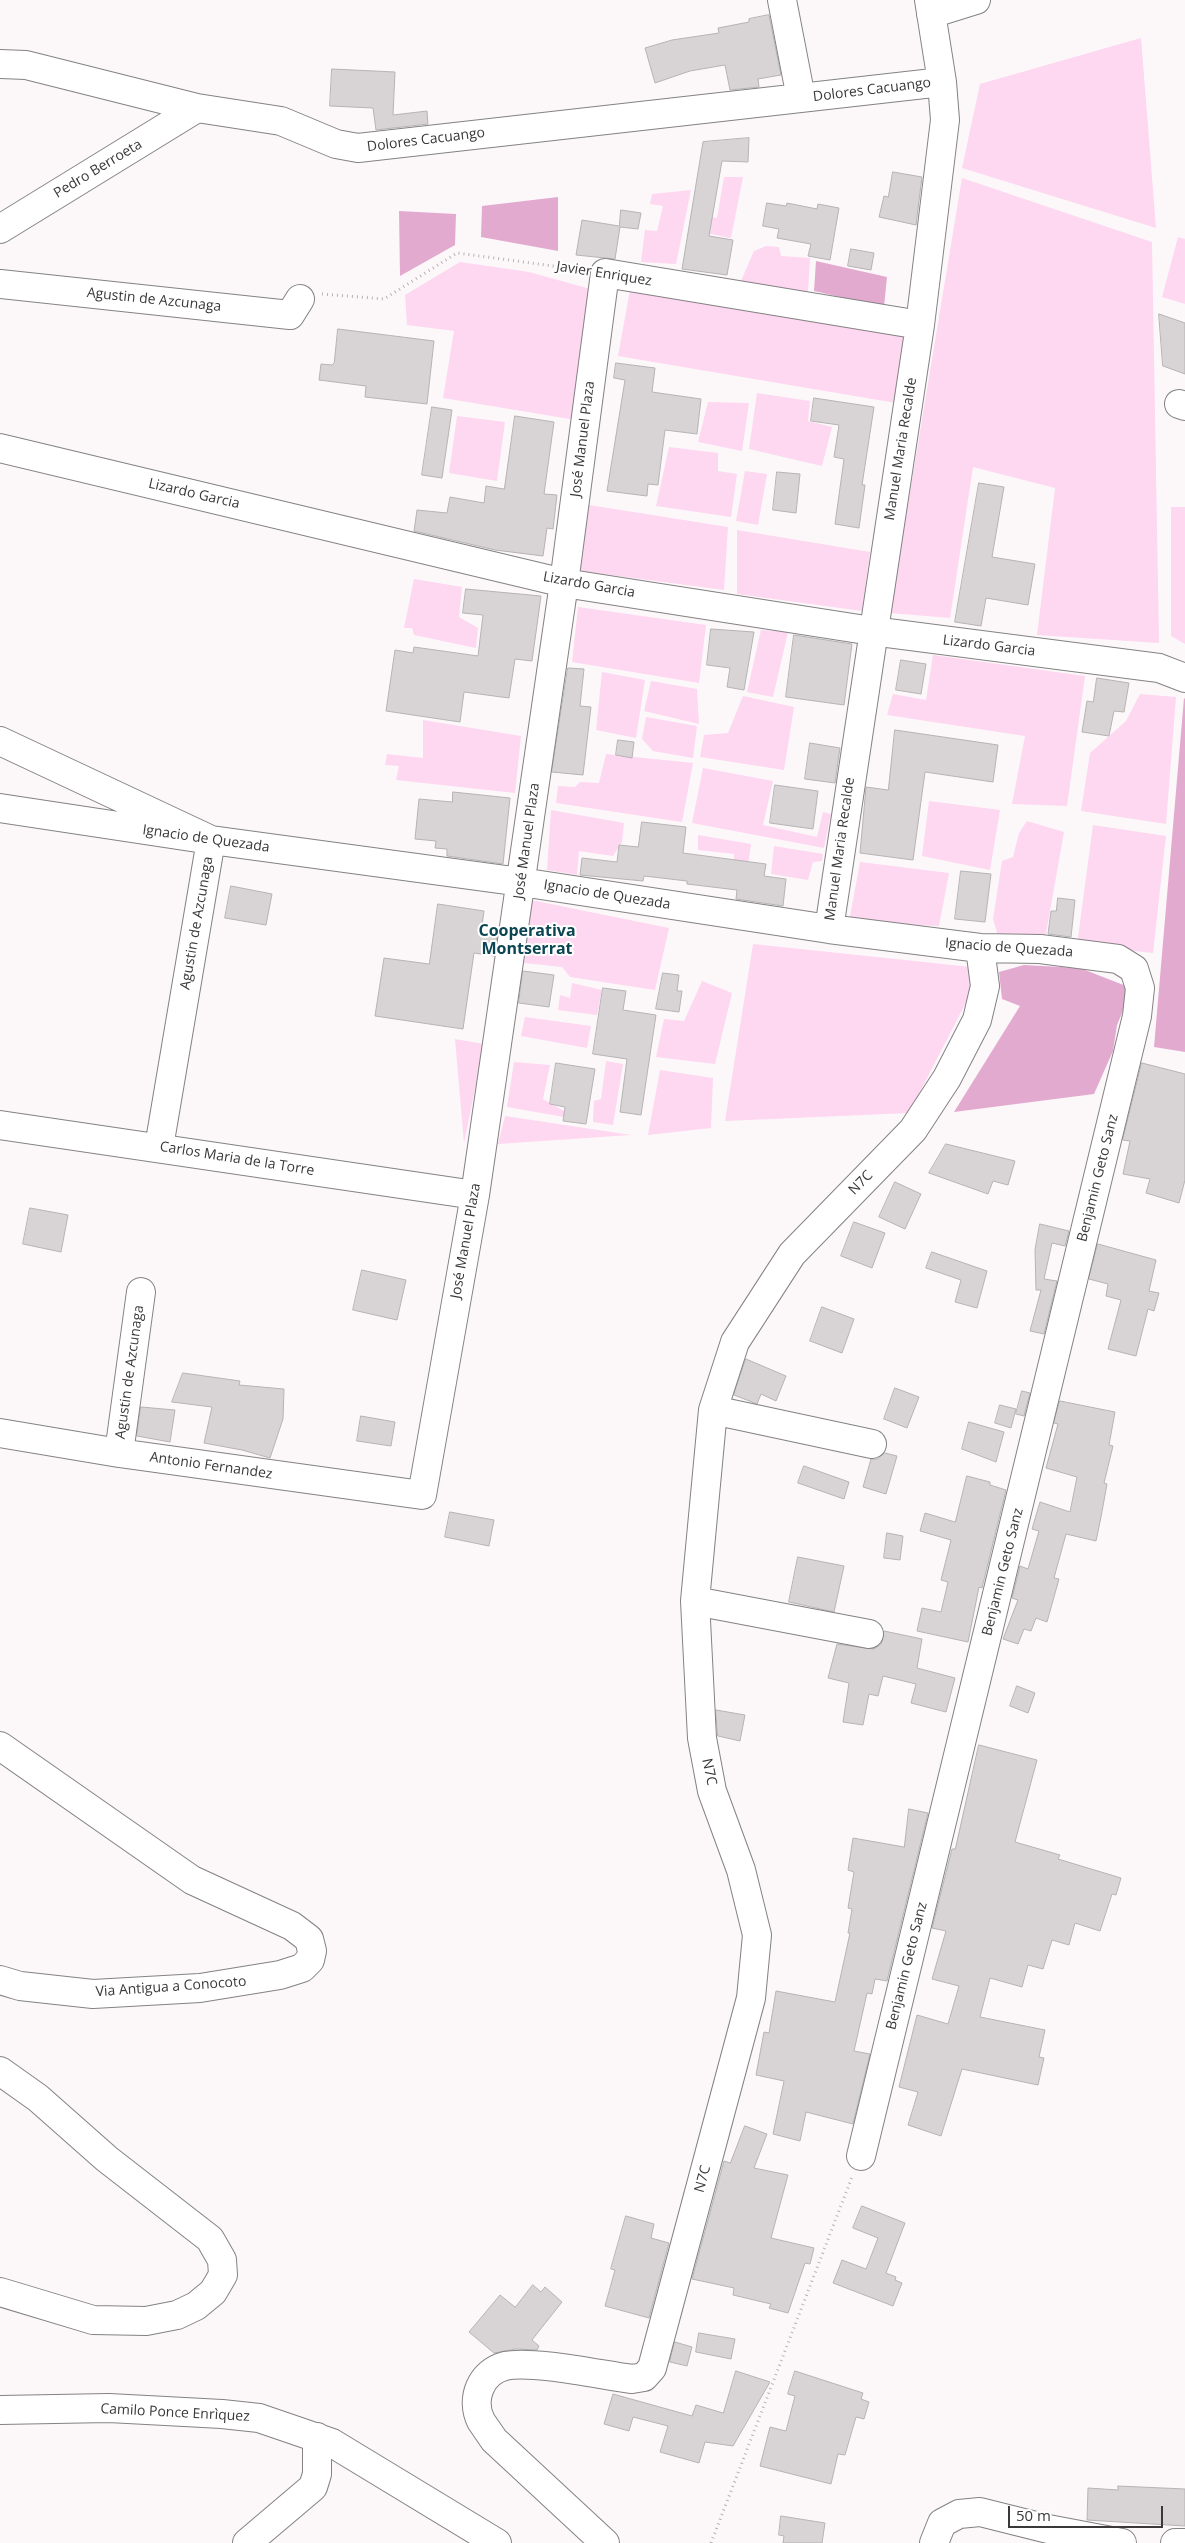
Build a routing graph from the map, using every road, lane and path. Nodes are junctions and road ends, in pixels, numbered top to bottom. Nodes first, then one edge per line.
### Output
1 (782, 0) edge
2 (976, 0) edge
3 (930, 7) edge
4 (0, 64) edge
5 (942, 82) junction
6 (802, 98) junction
7 (197, 108) junction
8 (0, 229) edge
9 (604, 273) junction
10 (0, 284) edge
11 (300, 299) joint
12 (920, 324) junction
13 (0, 448) edge
14 (564, 582) junction
15 (872, 630) junction
16 (1185, 678) edge
17 (0, 741) edge
18 (0, 808) edge
19 (211, 840) junction
20 (521, 882) junction
21 (829, 929) junction
22 (980, 948) junction
23 (1140, 988) joint
24 (0, 1125) edge
25 (159, 1147) junction
26 (474, 1195) junction
27 (141, 1292) dead end
28 (712, 1410) junction
29 (0, 1433) edge
30 (872, 1444) dead end
31 (119, 1453) junction
32 (422, 1495) joint
33 (695, 1601) junction
34 (869, 1634) dead end
35 (0, 1746) edge
36 (0, 1980) edge
37 (0, 2071) edge
38 (861, 2156) joint
39 (0, 2292) edge
40 (0, 2410) edge
41 (318, 2437) junction
42 (248, 2543) edge
43 (497, 2543) edge
44 (605, 2543) edge
45 (711, 2543) edge
46 (934, 2543) edge
47 (1122, 2543) edge
48 (1175, 2543) edge
49 (1185, 2543) edge

1 - 6 street, Dolores Cacuango
2 - 3 street, Manuel Maria Recalde
3 - 5 street, Manuel Maria Recalde
4 - 7 street, Dolores Cacuango
5 - 6 street, Dolores Cacuango
5 - 12 street, Manuel Maria Recalde
6 - 7 street, Dolores Cacuango
7 - 8 street, Pedro Berroeta
9 - 11 path, Javier Enriquez
9 - 12 street, Javier Enriquez
9 - 14 street, José Manuel Plaza
10 - 11 street, Agustin de Azcunaga
12 - 15 street, Manuel Maria Recalde
13 - 14 street, Lizardo Garcia
14 - 15 street, Lizardo Garcia
14 - 20 street, José Manuel Plaza
15 - 16 street, Lizardo Garcia
15 - 21 street, Manuel Maria Recalde
17 - 19 street, Agustin de Azcunaga
18 - 19 street, Ignacio de Quezada
19 - 20 street, Ignacio de Quezada
19 - 25 street, Agustin de Azcunaga
20 - 21 street, Ignacio de Quezada
20 - 26 street, José Manuel Plaza
21 - 22 street, Ignacio de Quezada
22 - 23 street, Ignacio de Quezada
22 - 28 street, N7C
23 - 38 street, Benjamin Geto Sanz
24 - 25 street, Carlos Maria de la Torre
25 - 26 street, Carlos Maria de la Torre
26 - 32 street, José Manuel Plaza
27 - 31 street, Agustin de Azcunaga
28 - 30 street
28 - 33 street, N7C
29 - 31 street, Antonio Fernandez
31 - 32 street, Antonio Fernandez
33 - 34 street
33 - 44 street, N7C
35 - 36 street, Via Antigua a Conocoto
37 - 39 street
38 - 45 path
40 - 41 street, Camilo Ponce Enrìquez
41 - 42 street
41 - 43 street, Camilo Ponce Enrìquez
46 - 47 street
48 - 49 street

